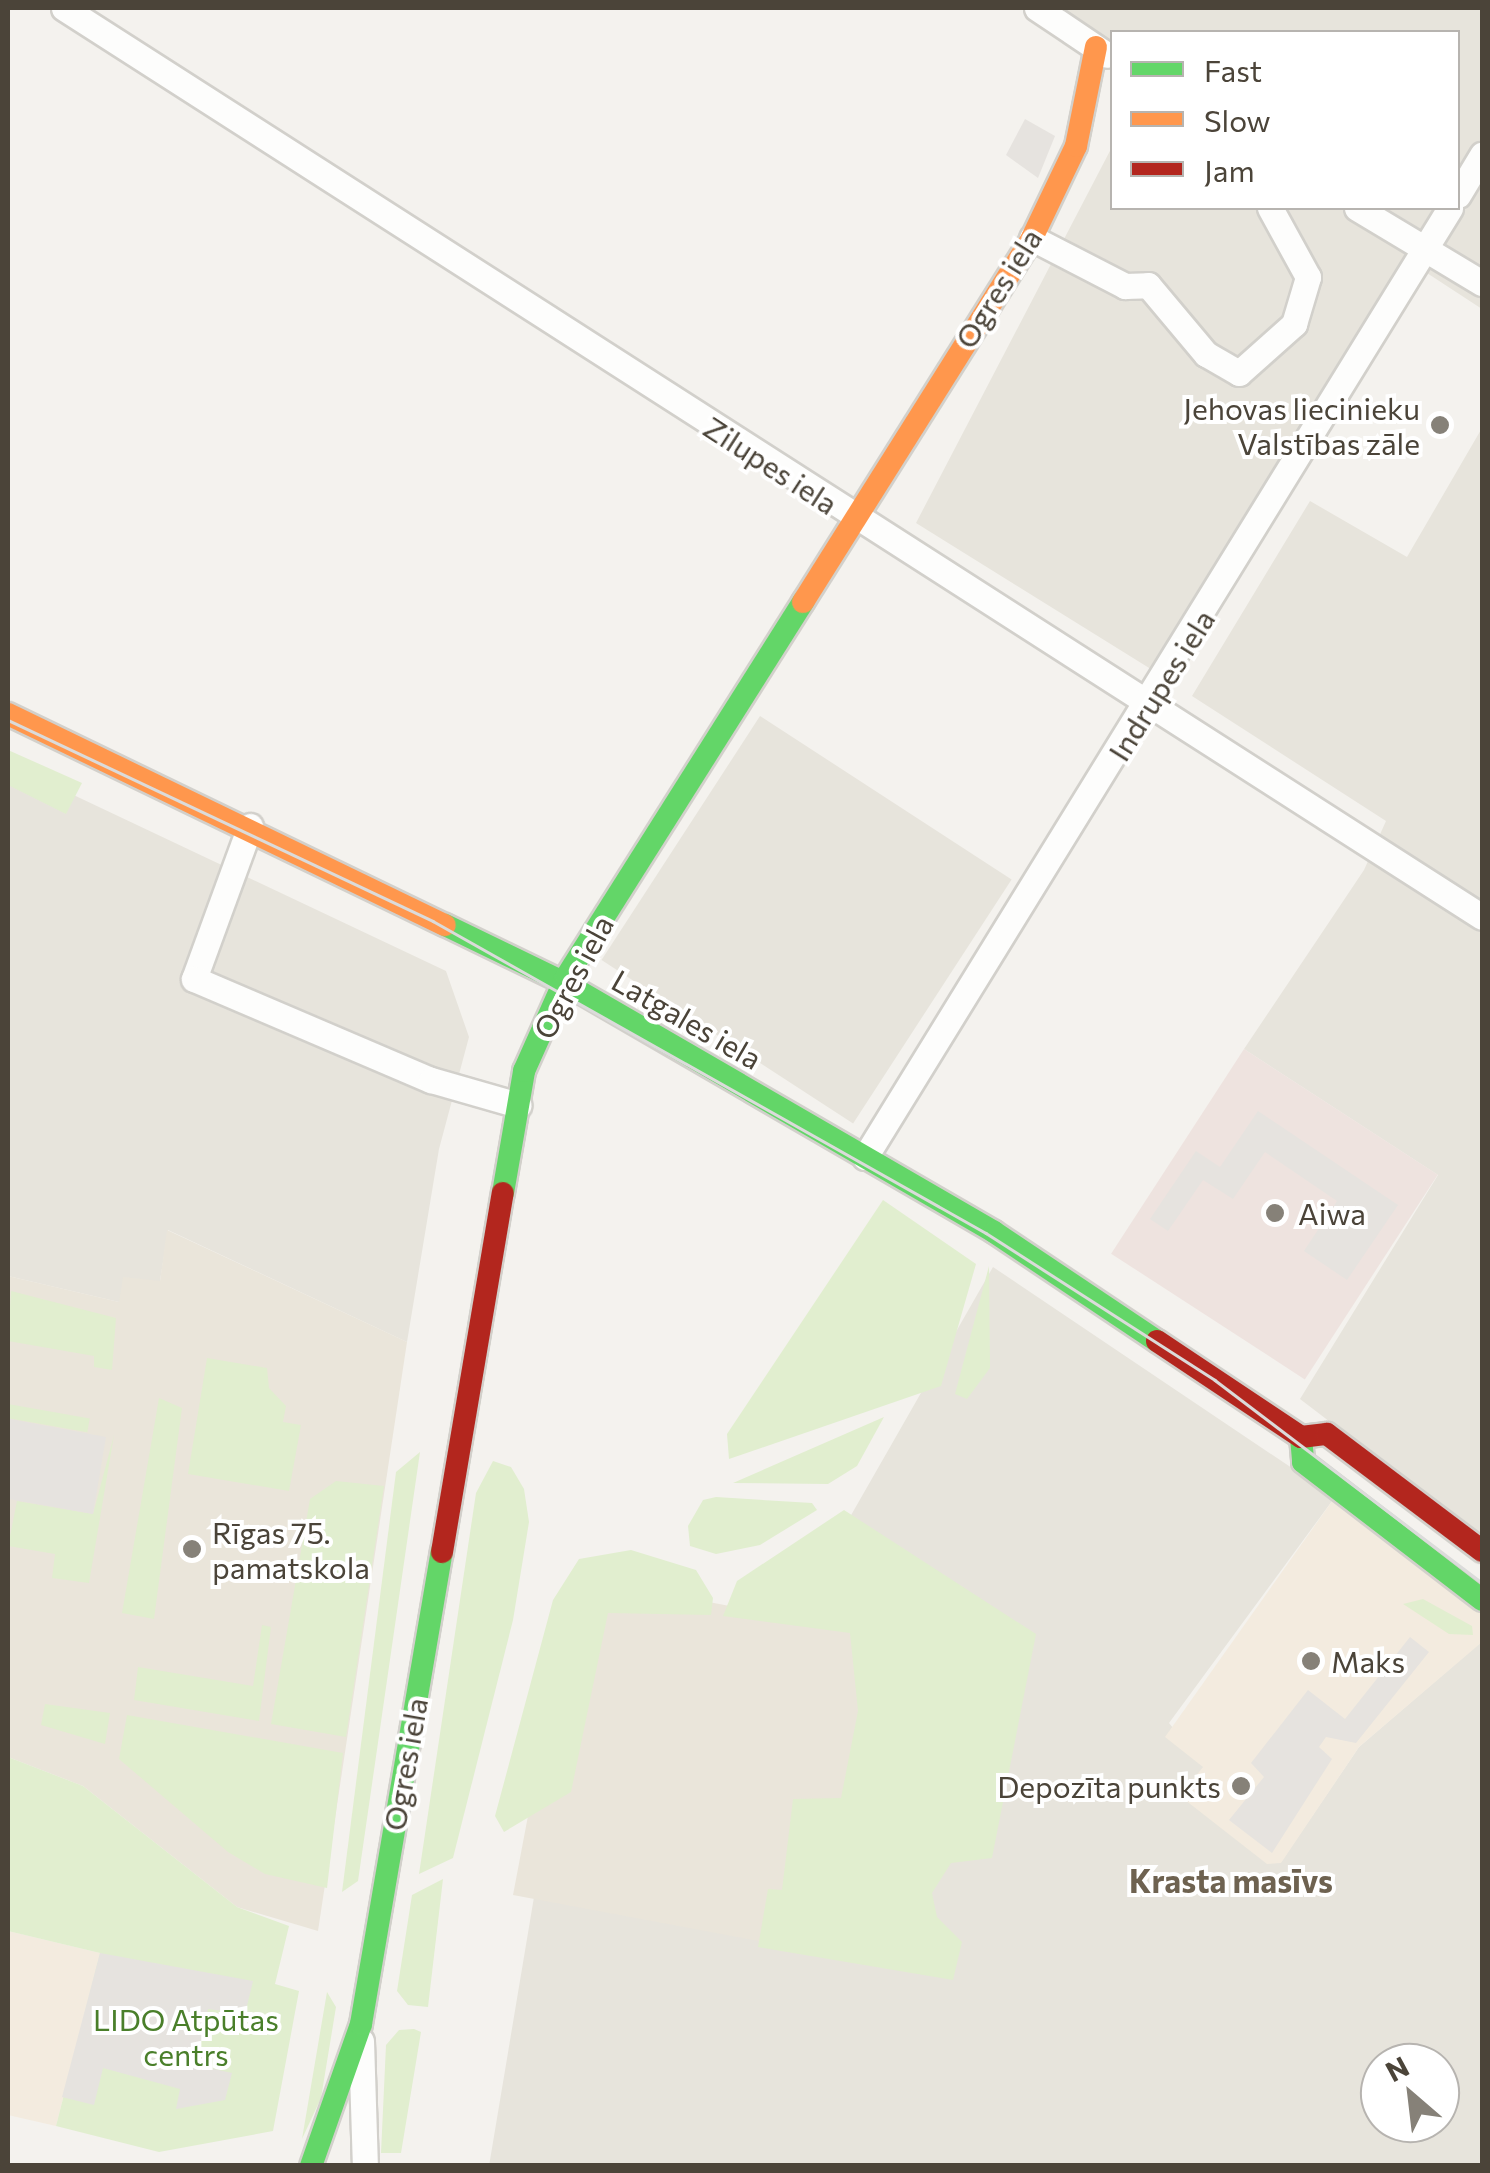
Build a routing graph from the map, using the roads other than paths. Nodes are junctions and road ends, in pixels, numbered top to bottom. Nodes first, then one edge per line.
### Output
1 (64, 8) edge
2 (1036, 8) edge
3 (1104, 53) edge
4 (1482, 155) edge
5 (1460, 192) edge
6 (1271, 210) edge
7 (1360, 210) edge
8 (1449, 210) edge
9 (1032, 238) junction
10 (1425, 248) junction
11 (1482, 283) edge
12 (852, 517) junction
13 (1149, 706) junction
14 (8, 714) edge
15 (250, 826) junction
16 (1482, 917) edge
17 (564, 982) junction
18 (518, 1105) junction
19 (865, 1157) junction
20 (1301, 1437) junction
21 (1482, 1552) edge
22 (1482, 1600) edge
23 (361, 2024) junction
24 (312, 2166) edge
25 (365, 2166) edge

1 - 12 street, Zilupes iela
2 - 3 street
3 - 9 street, Ogres iela
4 - 5 street
6 - 9 street
7 - 10 street
8 - 10 street, Indrupes iela
9 - 12 street, Ogres iela
10 - 11 street
10 - 13 street, Indrupes iela
12 - 13 street, Zilupes iela
12 - 17 street, Ogres iela
13 - 16 street, Zilupes iela
13 - 19 street, Indrupes iela
14 - 15 street, Latgales iela
15 - 17 street, Latgales iela
15 - 18 street
17 - 18 street, Ogres iela
17 - 19 street, Latgales iela
18 - 23 street, Ogres iela
19 - 20 street, Latgales iela
20 - 21 street, Latgales iela
20 - 22 street, Latgales iela
23 - 24 street, Ogres iela
23 - 25 street, Ogres iela

